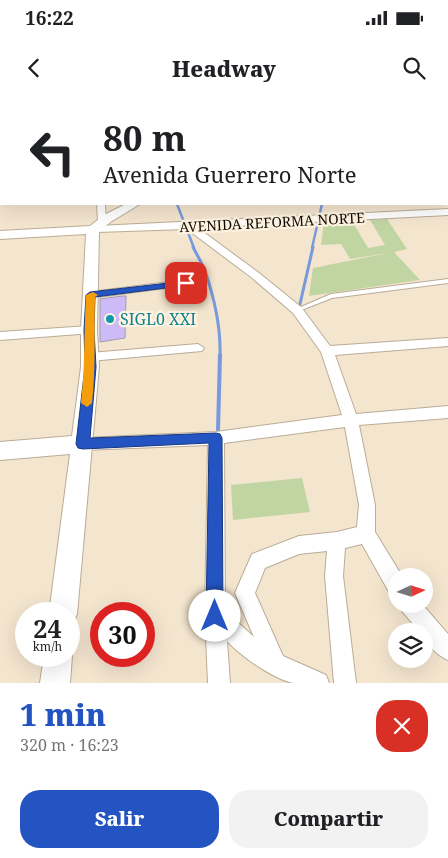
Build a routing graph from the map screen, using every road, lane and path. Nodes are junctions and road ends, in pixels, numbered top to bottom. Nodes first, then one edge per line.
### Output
1 (101, 205) edge
2 (132, 205) edge
3 (448, 212) edge
4 (189, 226) junction
5 (98, 227) junction
6 (0, 234) edge
7 (448, 281) edge
8 (186, 283) dead end
9 (90, 295) junction
10 (297, 310) junction
11 (89, 330) junction
12 (0, 336) edge
13 (448, 342) edge
14 (198, 348) dead end
15 (328, 351) junction
16 (90, 357) junction
17 (448, 412) edge
18 (351, 420) junction
19 (216, 438) junction
20 (83, 444) junction
21 (0, 451) edge
22 (366, 534) junction
23 (337, 541) junction
24 (388, 571) edge
25 (64, 602) edge
26 (417, 613) edge
27 (215, 616) junction
28 (448, 650) edge
29 (275, 664) junction
30 (57, 667) edge
31 (55, 683) edge
32 (219, 683) edge
33 (318, 683) edge
34 (345, 683) edge

1 - 5 street
2 - 5 main road
3 - 4 street, AVENIDA REFORMA NORTE
4 - 5 street, AVENIDA REFORMA NORTE
4 - 10 street
5 - 6 main road
5 - 9 main road
7 - 10 lane
8 - 9 street
9 - 11 main road
10 - 15 street
11 - 12 street
11 - 16 main road
13 - 15 street
14 - 16 street
15 - 18 street
16 - 20 main road
17 - 18 street
18 - 19 street
18 - 22 street
19 - 20 street
19 - 27 street
20 - 21 main road
20 - 25 main road
22 - 23 street
22 - 24 street
23 - 29 street
23 - 34 street
26 - 28 street
27 - 29 street
27 - 32 street
29 - 33 street
30 - 31 main road

